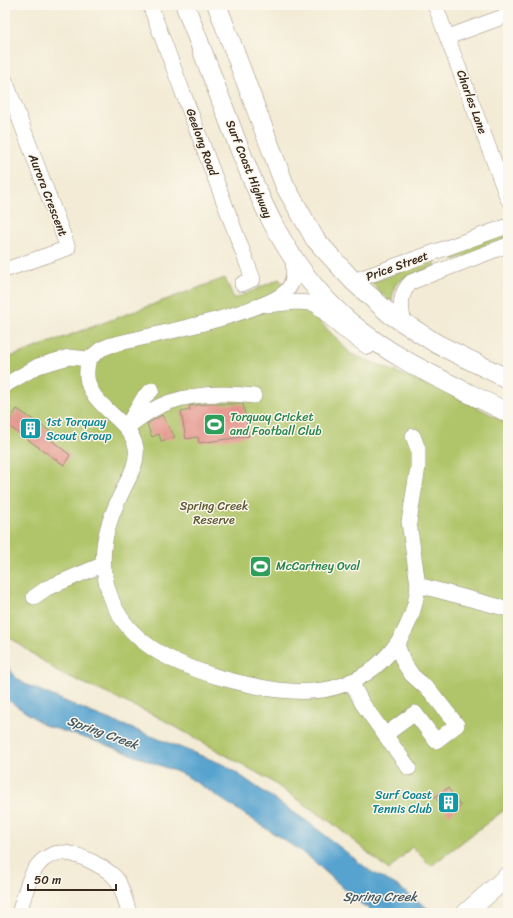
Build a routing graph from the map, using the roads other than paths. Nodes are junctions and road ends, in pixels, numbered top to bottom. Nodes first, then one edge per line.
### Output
1 (150, 5) edge
2 (185, 5) edge
3 (217, 5) edge
4 (435, 5) edge
5 (508, 15) edge
6 (448, 38) junction
7 (5, 80) edge
8 (8, 96) edge
9 (508, 199) edge
10 (508, 226) edge
11 (508, 246) edge
12 (440, 250) junction
13 (293, 259) junction
14 (449, 267) junction
15 (5, 270) edge
16 (253, 280) dead end
17 (354, 281) junction
18 (258, 307) junction
19 (404, 324) junction
20 (388, 350) junction
21 (89, 359) junction
22 (508, 379) edge
23 (5, 384) edge
24 (152, 390) dead end
25 (254, 396) dead end
26 (508, 413) edge
27 (126, 428) junction
28 (413, 436) dead end
29 (102, 565) junction
30 (418, 585) junction
31 (34, 597) dead end
32 (508, 609) edge
33 (397, 645) junction
34 (351, 681) junction
35 (385, 735) junction
36 (409, 768) dead end
37 (506, 879) edge
38 (19, 913) edge
39 (129, 913) edge
40 (466, 913) edge

1 - 16 street, Geelong Road
2 - 13 main road, Surf Coast Highway
3 - 17 main road
4 - 6 street, Charles Lane
5 - 6 street
6 - 9 street, Charles Lane
7 - 8 street, Aurora Crescent
8 - 15 street, Aurora Crescent
10 - 12 street, Price Street
11 - 14 street, Price Street
12 - 14 street, Price Street
12 - 17 street, Price Street
13 - 18 street
13 - 20 main road, Surf Coast Highway
14 - 19 street, Price Street
17 - 19 main road
18 - 20 street
18 - 21 street
19 - 22 main road
20 - 26 main road, Surf Coast Highway
21 - 23 street
21 - 27 street
24 - 27 street
25 - 27 street
27 - 29 street
28 - 30 street
29 - 31 street
29 - 34 street
30 - 32 street
30 - 33 street
33 - 34 street
33 - 35 street
34 - 35 street
35 - 36 street
37 - 40 main road
38 - 39 street

